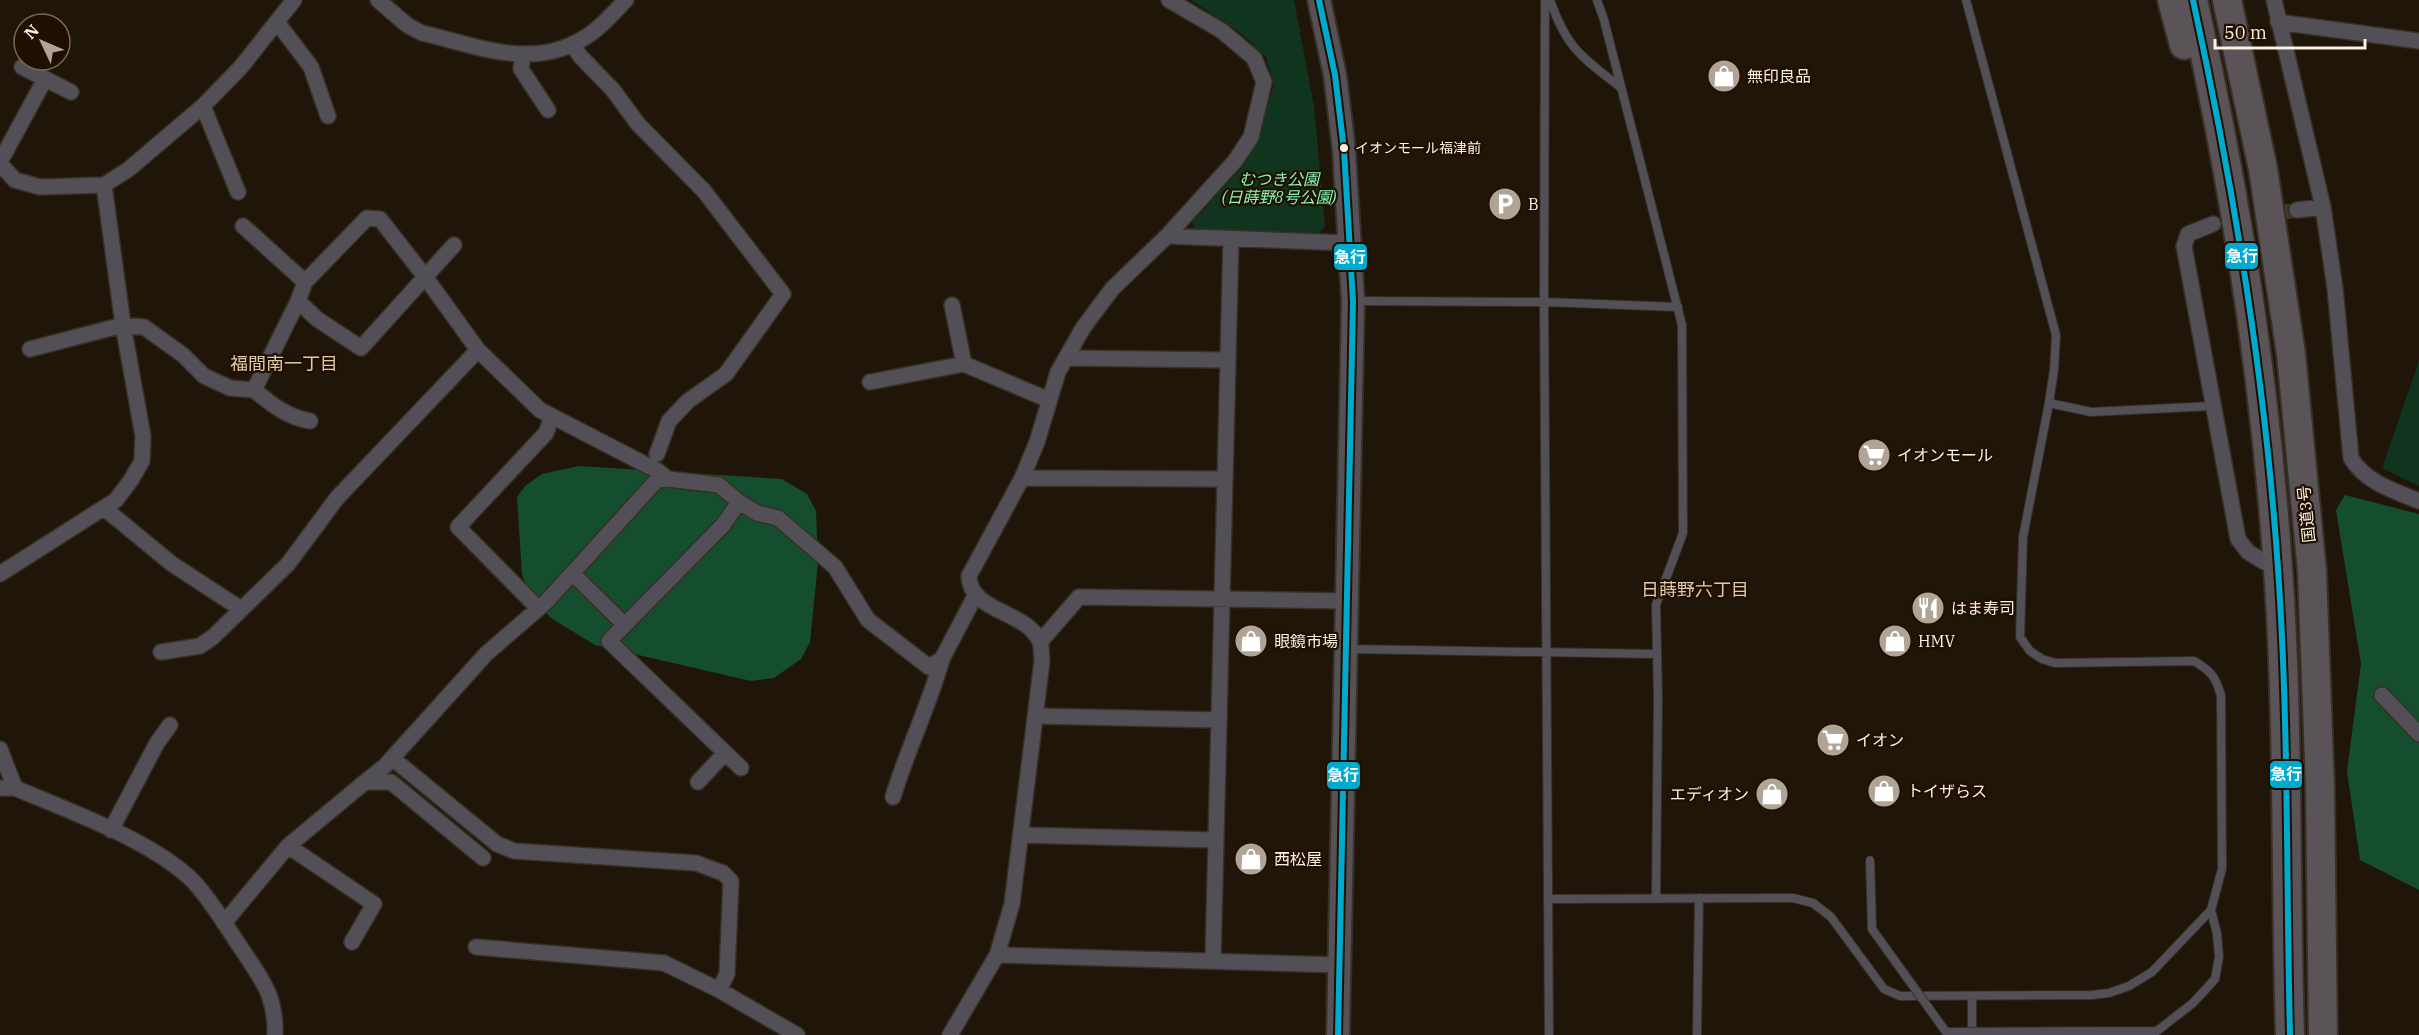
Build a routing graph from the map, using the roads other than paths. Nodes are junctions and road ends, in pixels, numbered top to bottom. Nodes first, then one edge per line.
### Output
1 (294, 0) edge
2 (378, 0) edge
3 (627, 0) edge
4 (1169, 0) edge
5 (1319, 0) edge
6 (1545, 0) edge
7 (1550, 0) edge
8 (1597, 0) edge
9 (1966, 0) edge
10 (2172, 0) edge
11 (2193, 0) edge
12 (2228, 0) edge
13 (2274, 0) edge
14 (277, 22) junction
15 (2278, 22) junction
16 (2419, 41) edge
17 (573, 45) junction
18 (523, 56) junction
19 (30, 72) edge
20 (45, 79) junction
21 (1620, 87) junction
22 (71, 92) dead end
23 (2217, 105) junction
24 (203, 106) junction
25 (548, 110) dead end
26 (328, 116) dead end
27 (0, 163) edge
28 (104, 185) junction
29 (238, 192) dead end
30 (2323, 207) junction
31 (2297, 210) tunnel mouth
32 (2213, 224) tunnel mouth
33 (243, 226) dead end
34 (1167, 236) junction
35 (1232, 240) junction
36 (1350, 243) junction
37 (454, 245) dead end
38 (426, 278) junction
39 (305, 282) junction
40 (298, 301) junction
41 (1353, 301) junction
42 (1544, 302) junction
43 (952, 305) dead end
44 (1678, 307) junction
45 (123, 324) junction
46 (30, 349) dead end
47 (478, 350) junction
48 (1067, 357) junction
49 (1228, 360) junction
50 (964, 364) junction
51 (870, 382) dead end
52 (254, 390) junction
53 (1049, 400) junction
54 (2049, 403) junction
55 (2213, 406) junction
56 (552, 416) junction
57 (310, 422) dead end
58 (657, 454) dead end
59 (1022, 478) junction
60 (668, 479) junction
61 (1225, 479) junction
62 (2419, 501) edge
63 (739, 502) junction
64 (104, 508) junction
65 (2278, 570) junction
66 (0, 573) edge
67 (572, 573) junction
68 (975, 596) junction
69 (1222, 600) junction
70 (1348, 601) junction
71 (538, 608) junction
72 (241, 609) junction
73 (625, 625) junction
74 (1040, 642) junction
75 (1346, 649) junction
76 (161, 652) dead end
77 (1546, 653) junction
78 (1656, 654) junction
79 (942, 659) junction
80 (2382, 695) dead end
81 (1035, 716) junction
82 (1219, 720) junction
83 (170, 725) dead end
84 (2419, 734) edge
85 (0, 749) edge
86 (725, 753) junction
87 (392, 758) junction
88 (741, 768) dead end
89 (365, 782) junction
90 (699, 782) dead end
91 (8, 788) edge
92 (893, 797) dead end
93 (111, 830) junction
94 (1021, 835) junction
95 (1216, 840) junction
96 (288, 846) junction
97 (483, 858) dead end
98 (1870, 860) dead end
99 (1656, 898) junction
100 (1699, 898) junction
101 (1548, 899) junction
102 (2211, 910) junction
103 (224, 923) junction
104 (352, 942) dead end
105 (476, 947) dead end
106 (997, 955) junction
107 (1213, 959) junction
108 (1340, 964) junction
109 (719, 990) junction
110 (1972, 996) junction
111 (275, 1035) edge
112 (797, 1035) edge
113 (950, 1035) edge
114 (1338, 1035) edge
115 (1549, 1035) edge
116 (1697, 1035) edge
117 (1972, 1035) edge
118 (2290, 1035) edge
119 (2323, 1035) edge

1 - 14 street
2 - 18 street
3 - 17 street
4 - 34 street
5 - 36 street
6 - 42 lane
7 - 21 lane
8 - 21 lane
9 - 54 lane
10 - 23 highway
11 - 23 highway, 国道3号
12 - 119 highway, 国道3号
13 - 15 street
14 - 24 street
14 - 26 street
15 - 16 street
15 - 30 street
17 - 18 street
17 - 58 street
18 - 25 street
19 - 20 street
20 - 22 street
20 - 27 street
21 - 44 lane
23 - 65 highway, 国道3号
24 - 28 street
24 - 29 street
27 - 28 street
28 - 45 street
30 - 31 street
30 - 62 street
32 - 55 street
33 - 39 street
34 - 35 street
34 - 48 street
35 - 36 street
35 - 49 street
36 - 41 street
37 - 38 street
38 - 39 street
38 - 40 street
38 - 47 street
39 - 40 street
40 - 52 street
41 - 42 lane
41 - 70 street
42 - 44 lane
42 - 77 lane
43 - 50 street
44 - 78 lane
45 - 46 street
45 - 52 street
45 - 64 street
47 - 56 street
47 - 72 street
48 - 49 street
48 - 53 street
49 - 61 street
50 - 51 street
50 - 53 street
52 - 57 street
53 - 59 street
54 - 55 lane
54 - 102 lane
55 - 65 street
56 - 60 street
56 - 71 street
59 - 61 street
59 - 68 street
60 - 63 street
60 - 67 street
61 - 69 street
63 - 73 street
63 - 79 street
64 - 66 street
64 - 72 street
65 - 118 highway, 国道3号
67 - 71 street
67 - 73 street
68 - 74 street
68 - 79 street
69 - 70 street
69 - 74 street
69 - 82 street
70 - 75 street
71 - 87 street
72 - 76 street
73 - 86 street
74 - 81 street
75 - 77 lane
75 - 108 street
77 - 78 lane
77 - 101 lane
78 - 99 lane
79 - 92 street
80 - 84 street
81 - 82 street
81 - 94 street
82 - 95 street
83 - 93 street
85 - 91 street
86 - 88 street
86 - 90 street
87 - 89 street
87 - 109 street
89 - 96 street
89 - 97 street
91 - 93 street
93 - 103 street
94 - 95 street
94 - 106 street
95 - 107 street
96 - 103 street
96 - 104 street
98 - 102 lane, bridge
99 - 100 lane
99 - 101 lane
100 - 110 lane
100 - 116 lane
101 - 115 lane
102 - 110 lane
103 - 111 street
105 - 109 street
106 - 107 street
106 - 113 street
107 - 108 street
108 - 114 street
109 - 112 street
110 - 117 lane

